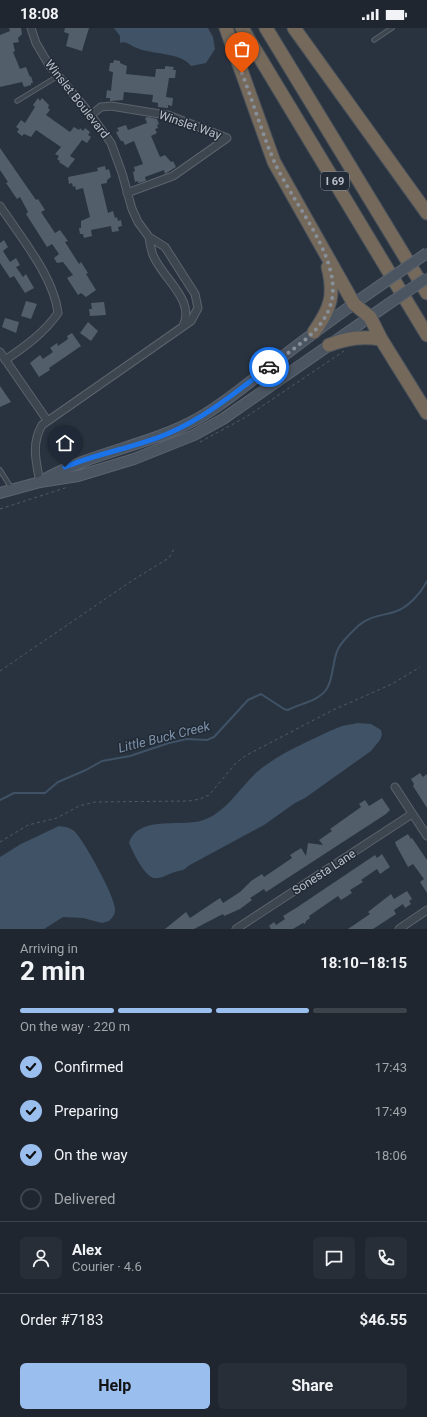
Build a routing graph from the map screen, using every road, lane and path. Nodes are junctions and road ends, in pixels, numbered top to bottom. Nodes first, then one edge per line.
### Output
1 (31, 28) edge
2 (226, 28) edge
3 (242, 28) edge
4 (266, 28) edge
5 (294, 28) edge
6 (392, 28) edge
7 (374, 40) dead end
8 (58, 76) junction
9 (17, 101) dead end
10 (91, 115) junction
11 (127, 193) junction
12 (423, 204) edge
13 (0, 206) edge
14 (427, 212) edge
15 (149, 237) junction
16 (323, 248) junction
17 (427, 254) edge
18 (427, 278) edge
19 (427, 293) edge
20 (354, 304) junction
21 (370, 317) junction
22 (182, 327) junction
23 (314, 332) junction
24 (427, 335) edge
25 (381, 339) junction
26 (329, 345) junction
27 (0, 352) edge
28 (5, 360) junction
29 (427, 413) edge
30 (47, 420) junction
31 (0, 470) edge
32 (40, 482) junction
33 (13, 490) junction
34 (0, 493) edge
35 (174, 549) dead end
36 (420, 667) dead end
37 (0, 671) edge
38 (396, 788) dead end
39 (412, 814) junction
40 (427, 836) edge
41 (0, 842) edge
42 (427, 910) edge
43 (236, 929) edge
44 (399, 929) edge

1 - 8 street, Winslet Boulevard
2 - 16 highway
3 - 24 highway, I 69
4 - 19 highway, I 69
5 - 12 highway
6 - 7 lane
8 - 9 lane
8 - 10 street, Winslet Boulevard
10 - 11 street, Winslet Boulevard
10 - 11 street, Winslet Way
11 - 15 street, Winslet Boulevard
12 - 14 highway
13 - 28 street
15 - 22 street, Winslet Boulevard
15 - 22 street, Winslet Boulevard
16 - 20 highway
16 - 23 highway
17 - 20 main road, bridge
18 - 21 main road, bridge
20 - 21 highway
20 - 23 main road
21 - 25 highway
21 - 26 main road
22 - 30 street, Winslet Boulevard
23 - 32 main road
25 - 26 highway
25 - 29 highway
26 - 32 main road
27 - 28 street
28 - 30 street
30 - 32 street, Winslet Boulevard
31 - 33 lane
32 - 33 main road
33 - 34 main road
35 - 37 path
36 - 41 path
38 - 39 street
39 - 40 street
39 - 43 street, Sonesta Lane
42 - 44 street

